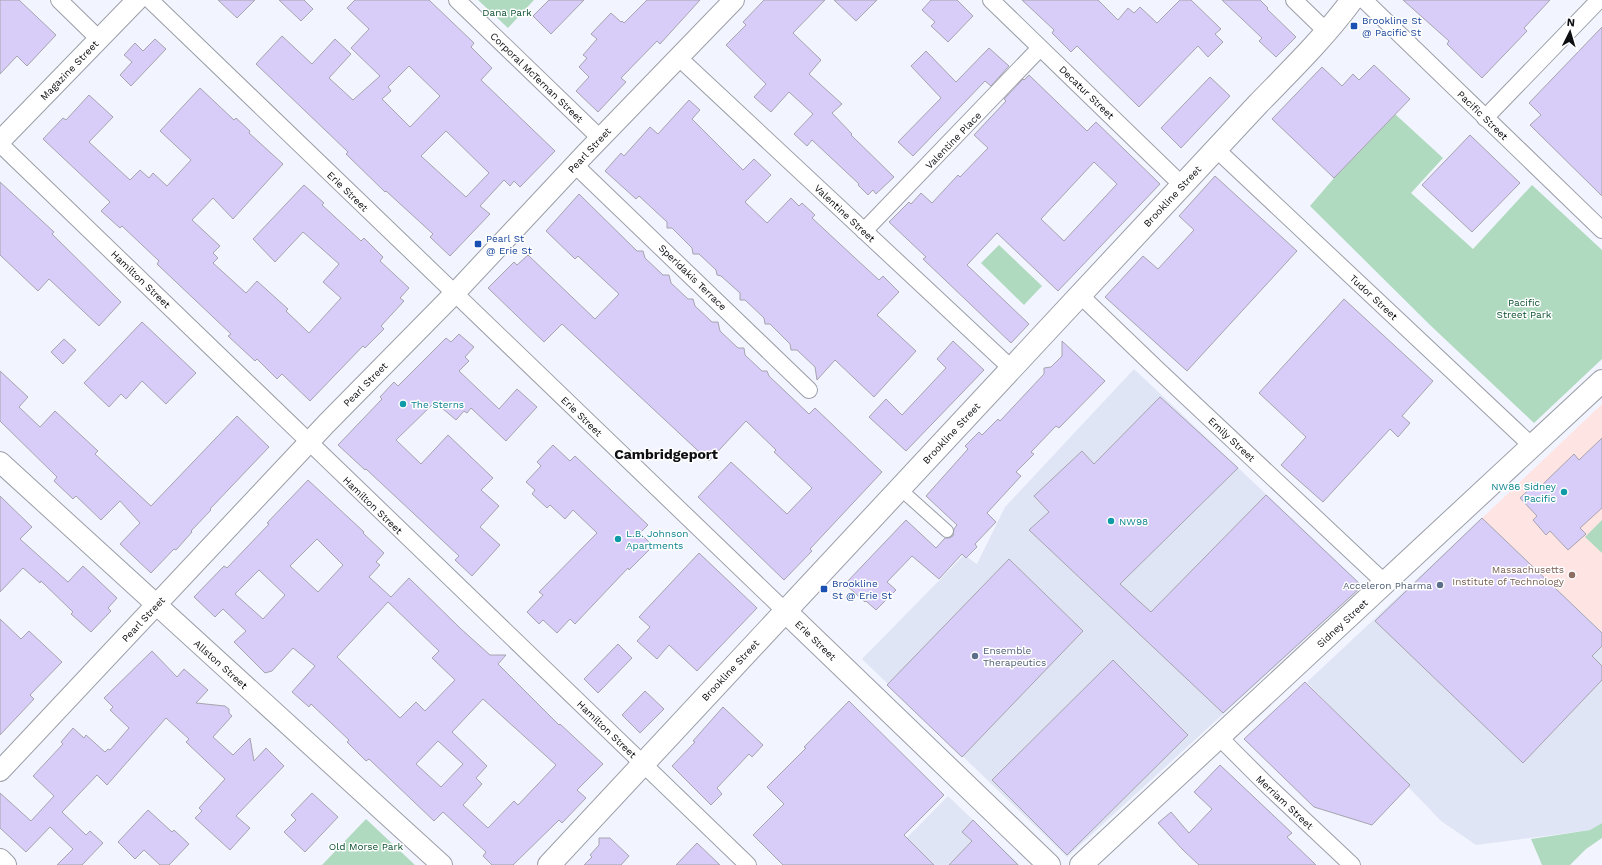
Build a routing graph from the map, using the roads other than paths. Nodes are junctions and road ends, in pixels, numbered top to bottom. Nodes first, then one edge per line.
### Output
1 (59, 0) edge
2 (137, 0) edge
3 (150, 0) edge
4 (457, 0) edge
5 (734, 0) edge
6 (991, 0) edge
7 (1294, 0) edge
8 (1352, 0) edge
9 (1364, 0) edge
10 (1599, 0) edge
11 (1327, 32) junction
12 (99, 39) junction
13 (1040, 48) junction
14 (678, 57) junction
15 (1485, 118) junction
16 (600, 138) junction
17 (0, 142) edge
18 (1216, 149) junction
19 (575, 165) junction
20 (1182, 185) junction
21 (1602, 230) edge
22 (864, 231) junction
23 (455, 293) junction
24 (1080, 295) junction
25 (1011, 368) junction
26 (1602, 381) edge
27 (810, 390) dead end
28 (310, 442) junction
29 (1532, 446) junction
30 (0, 462) edge
31 (899, 488) junction
32 (947, 531) dead end
33 (1385, 583) junction
34 (156, 605) junction
35 (785, 611) junction
36 (1219, 737) junction
37 (643, 764) junction
38 (0, 771) edge
39 (0, 860) edge
40 (5, 865) edge
41 (442, 865) edge
42 (549, 865) edge
43 (748, 865) edge
44 (1049, 865) edge
45 (1081, 865) edge
46 (1352, 865) edge

1 - 12 street
2 - 12 street, Magazine Street
3 - 23 street, Erie Street
4 - 16 street, Corporal McTernan Street
5 - 14 street, Pearl Street
6 - 13 street, Decatur Street
7 - 11 street
8 - 11 main road, Brookline Street
9 - 15 street, Pacific Street
10 - 15 street
11 - 18 main road, Brookline Street
12 - 17 street, Magazine Street
13 - 20 street, Decatur Street
13 - 22 street, Valentine Place
14 - 16 street, Pearl Street
14 - 22 street, Valentine Street
15 - 21 street, Pacific Street
16 - 19 street, Pearl Street
17 - 28 street, Hamilton Street
18 - 20 main road, Brookline Street
18 - 29 street, Tudor Street
19 - 23 street, Pearl Street
19 - 27 street, Speridakis Terrace
20 - 24 main road, Brookline Street
22 - 25 street, Valentine Street
23 - 28 street, Pearl Street
23 - 35 street, Erie Street
24 - 25 main road, Brookline Street
24 - 33 street, Emily Street
25 - 31 main road, Brookline Street
26 - 29 main road, Sidney Street
28 - 34 street, Pearl Street
28 - 37 street, Hamilton Street
29 - 33 main road, Sidney Street
30 - 34 street, Allston Street
31 - 32 street
31 - 35 main road, Brookline Street
33 - 36 main road, Sidney Street
34 - 38 street, Pearl Street
34 - 41 street, Allston Street
35 - 37 main road, Brookline Street
35 - 44 main road, Erie Street
36 - 45 main road, Sidney Street
36 - 46 street, Merriam Street
37 - 42 main road, Brookline Street
37 - 43 street, Hamilton Street
39 - 40 main road

